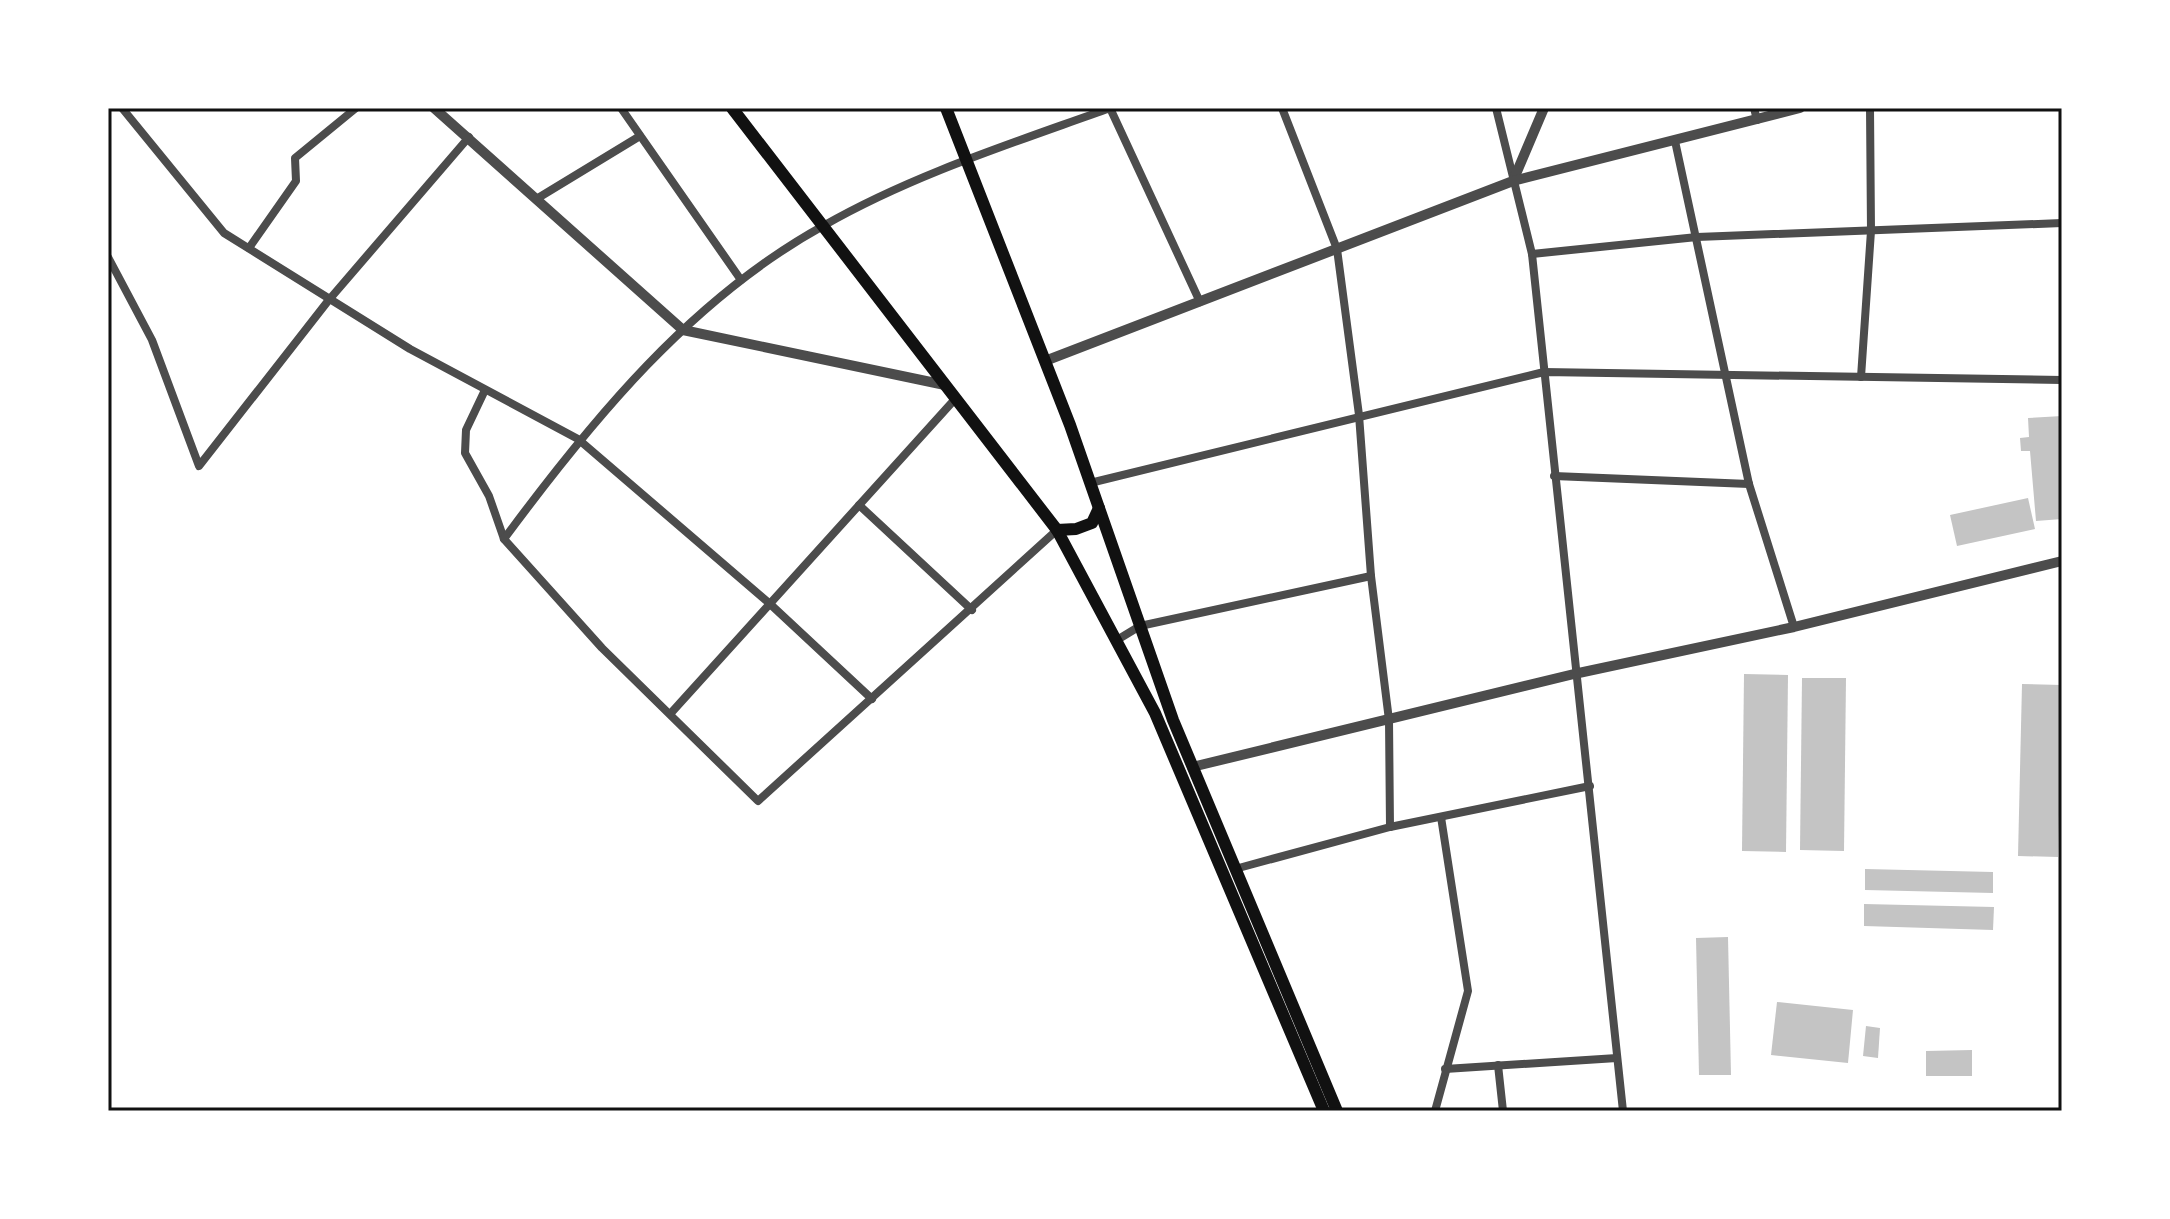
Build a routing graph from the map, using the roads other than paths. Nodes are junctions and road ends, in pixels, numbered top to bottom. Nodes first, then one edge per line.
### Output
1 (122, 108) edge
2 (356, 108) edge
3 (435, 108) edge
4 (621, 108) edge
5 (732, 108) edge
6 (946, 108) edge
7 (1282, 108) edge
8 (1496, 108) edge
9 (1544, 108) edge
10 (1754, 108) edge
11 (1800, 108) edge
12 (1870, 108) edge
13 (1757, 120) junction
14 (640, 136) junction
15 (469, 137) junction
16 (1675, 141) junction
17 (966, 159) junction
18 (1513, 181) junction
19 (538, 198) junction
20 (2062, 223) edge
21 (823, 226) junction
22 (1871, 231) junction
23 (1697, 237) junction
24 (249, 248) junction
25 (1337, 249) junction
26 (1532, 254) junction
27 (108, 257) edge
28 (741, 280) junction
29 (328, 301) junction
30 (1200, 302) junction
31 (683, 330) junction
32 (1045, 361) junction
33 (1544, 372) junction
34 (1725, 373) junction
35 (1861, 377) junction
36 (2062, 380) edge
37 (945, 385) junction
38 (485, 390) junction
39 (956, 398) junction
40 (1359, 415) junction
41 (578, 439) junction
42 (1554, 476) junction
43 (1090, 483) junction
44 (1749, 484) junction
45 (859, 505) junction
46 (1099, 508) junction
47 (1057, 530) junction
48 (504, 539) junction
49 (2062, 561) edge
50 (1371, 576) junction
51 (769, 603) junction
52 (972, 610) junction
53 (1140, 626) junction
54 (1794, 627) junction
55 (1117, 640) junction
56 (1574, 674) junction
57 (872, 699) junction
58 (671, 713) junction
59 (1389, 720) junction
60 (1186, 769) junction
61 (1590, 786) junction
62 (1441, 817) junction
63 (1390, 827) junction
64 (1235, 869) junction
65 (1617, 1058) junction
66 (1498, 1065) junction
67 (1445, 1069) junction
68 (1324, 1111) edge
69 (1337, 1111) edge
70 (1435, 1111) edge
71 (1503, 1111) edge
72 (1623, 1111) edge

1 - 24 street
2 - 24 street
3 - 15 street
4 - 14 street
5 - 21 main road
6 - 17 main road
7 - 25 street
8 - 18 street
9 - 18 street
10 - 13 street
11 - 13 street
12 - 22 street
13 - 16 street
14 - 19 street
14 - 28 street
15 - 19 street
15 - 29 street
16 - 18 street
16 - 23 street
17 - 21 street
17 - 30 street
17 - 32 main road
18 - 25 street
18 - 26 street
19 - 31 street
20 - 22 street
21 - 28 street
21 - 37 main road
22 - 23 street
22 - 35 street
23 - 26 street
23 - 34 street
24 - 29 street
25 - 30 street
25 - 40 street
26 - 33 street
27 - 29 street
28 - 31 street
29 - 38 street
30 - 32 street
31 - 37 street
31 - 41 street
32 - 43 main road
33 - 34 street
33 - 40 street
33 - 42 street
34 - 35 street
34 - 44 street
35 - 36 street
37 - 39 main road
38 - 41 street
38 - 48 street
39 - 45 street
39 - 47 main road
40 - 43 street
40 - 50 street
41 - 48 street
41 - 51 street
42 - 44 street
42 - 56 street
43 - 46 main road
44 - 54 street
45 - 51 street
45 - 52 street
46 - 47 main road
46 - 53 main road
47 - 52 street
47 - 55 main road
48 - 58 street
49 - 54 street
50 - 53 street
50 - 59 street
51 - 57 street
51 - 58 street
52 - 57 street
53 - 55 street
53 - 60 main road
54 - 56 street
55 - 60 main road
56 - 59 street
56 - 61 street
57 - 58 street
59 - 60 street
59 - 63 street
60 - 64 main road
60 - 68 main road
61 - 62 street
61 - 65 street
62 - 63 street
62 - 67 street
63 - 64 street
64 - 69 main road
65 - 66 street
65 - 72 street
66 - 67 street
66 - 71 street
67 - 70 street

